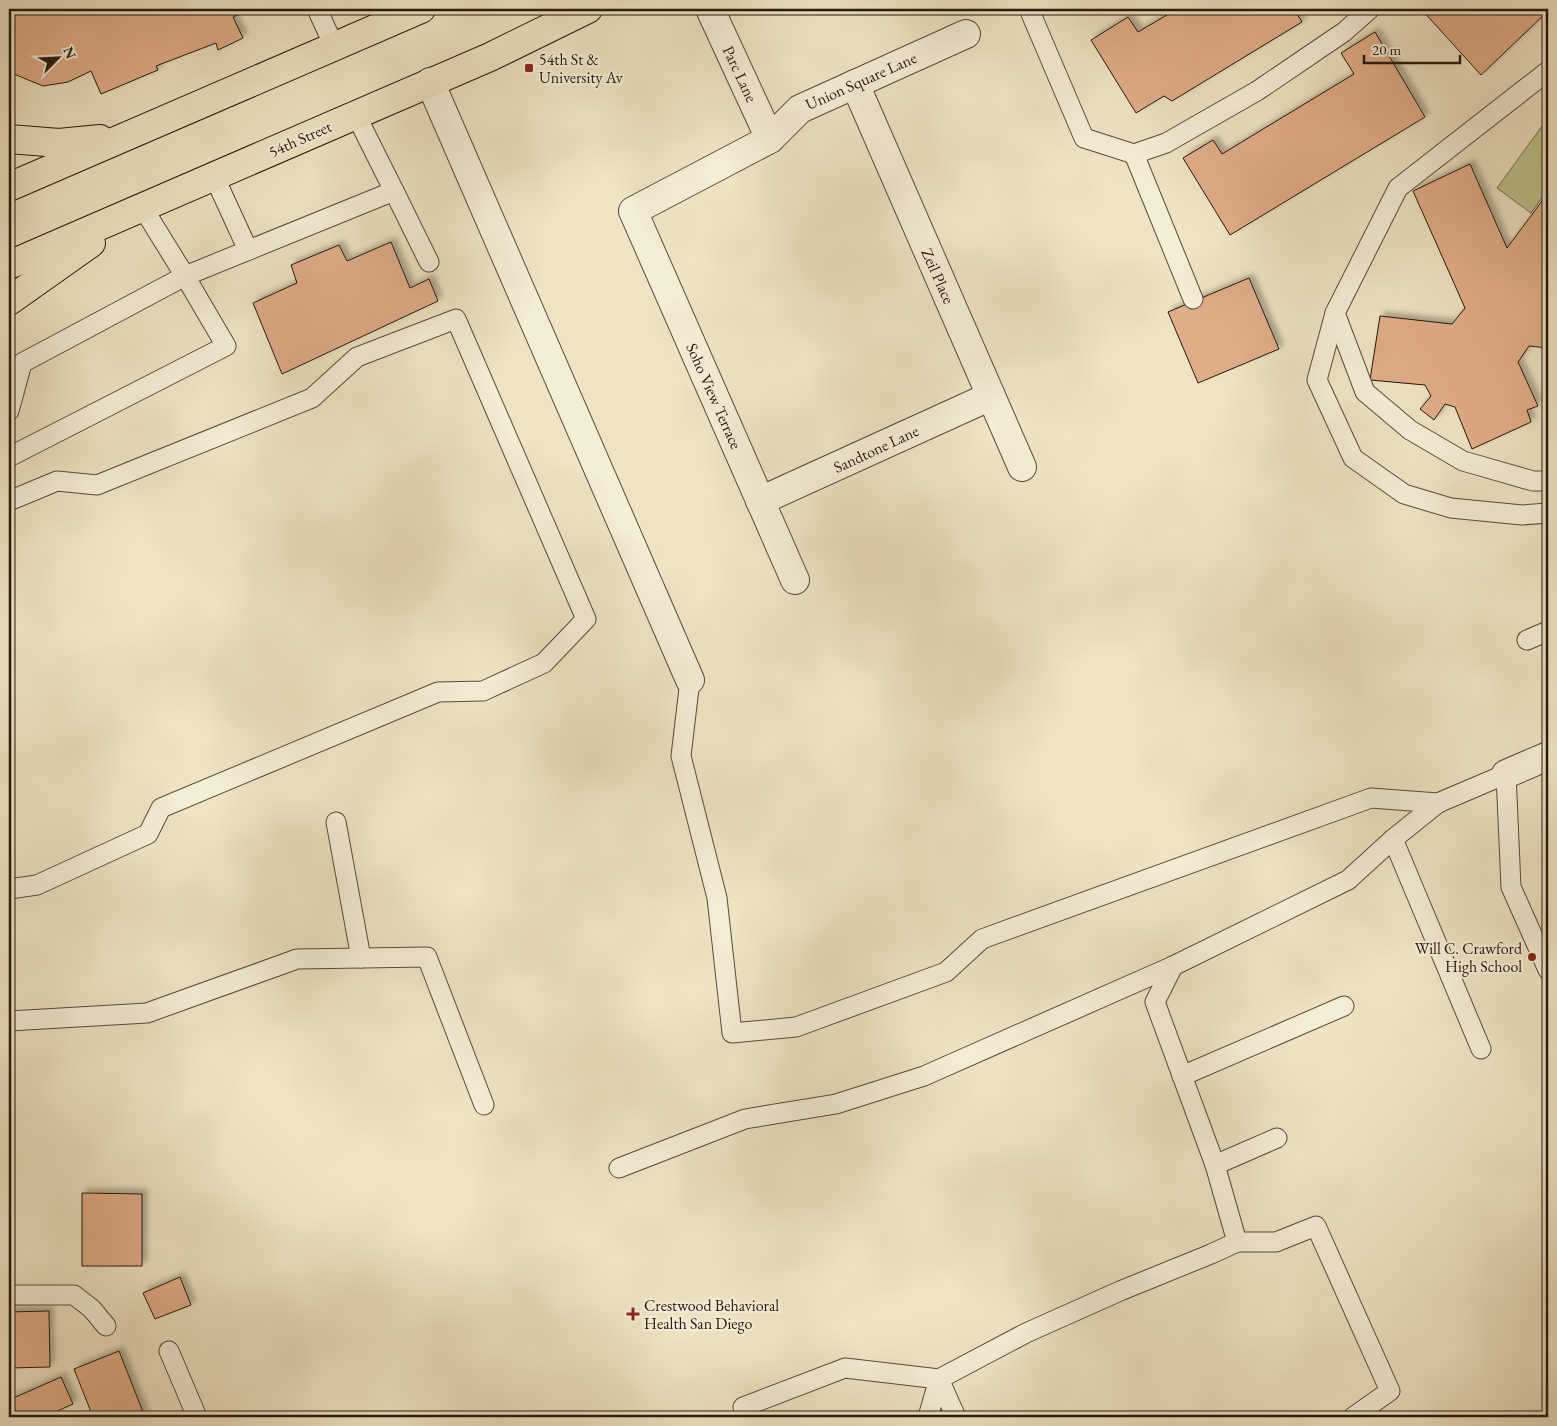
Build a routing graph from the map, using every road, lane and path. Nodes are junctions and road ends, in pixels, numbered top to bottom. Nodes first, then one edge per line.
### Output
1 (317, 9) edge
2 (421, 9) edge
3 (588, 9) edge
4 (710, 9) edge
5 (1029, 9) edge
6 (1370, 9) edge
7 (966, 34) dead end
8 (334, 46) junction
9 (1548, 71) edge
10 (430, 82) junction
11 (855, 84) junction
12 (356, 114) junction
13 (122, 138) junction
14 (9, 139) edge
15 (770, 139) junction
16 (1134, 154) junction
17 (214, 176) junction
18 (9, 187) edge
19 (394, 192) junction
20 (143, 208) junction
21 (632, 212) joint
22 (248, 250) junction
23 (429, 262) dead end
24 (9, 265) edge
25 (185, 276) junction
26 (1193, 299) dead end
27 (9, 301) edge
28 (1335, 313) junction
29 (991, 396) junction
30 (9, 411) edge
31 (9, 457) edge
32 (1022, 467) dead end
33 (1548, 481) edge
34 (9, 501) edge
35 (760, 501) junction
36 (1548, 513) edge
37 (795, 580) dead end
38 (1548, 631) edge
39 (1527, 640) dead end
40 (690, 680) joint
41 (1548, 756) edge
42 (1506, 774) junction
43 (1438, 802) junction
44 (336, 822) dead end
45 (1393, 838) junction
46 (9, 889) edge
47 (361, 958) junction
48 (1172, 966) junction
49 (1548, 970) edge
50 (1344, 1006) dead end
51 (9, 1020) edge
52 (1481, 1049) dead end
53 (1182, 1076) junction
54 (484, 1105) dead end
55 (1277, 1138) dead end
56 (1214, 1165) junction
57 (619, 1168) dead end
58 (1237, 1242) junction
59 (9, 1296) edge
60 (106, 1326) dead end
61 (168, 1351) dead end
62 (939, 1380) junction
63 (197, 1417) edge
64 (747, 1417) edge
65 (928, 1417) edge
66 (956, 1417) edge
67 (1353, 1417) edge

1 - 8 lane
2 - 8 main road
3 - 10 main road, 54th Street
4 - 15 street, Parc Lane
5 - 16 lane
6 - 16 lane
7 - 11 street, Union Square Lane
8 - 13 main road
9 - 28 lane
10 - 12 main road, 54th Street
10 - 40 street
11 - 15 street, Union Square Lane
11 - 29 street, Zeil Place
12 - 17 main road, 54th Street
12 - 19 lane
13 - 14 main road
13 - 18 main road
15 - 21 street, Union Square Lane
16 - 26 lane
17 - 20 main road, 54th Street
17 - 22 lane
19 - 22 lane
19 - 23 lane
20 - 24 main road, 54th Street
20 - 25 lane
20 - 27 main road
21 - 35 street, Soho View Terrace
22 - 25 lane
25 - 30 lane
25 - 31 lane
28 - 33 lane
28 - 36 lane
29 - 32 street, Zeil Place
29 - 35 street, Sandtone Lane
34 - 46 lane
35 - 37 street, Soho View Terrace
38 - 39 lane
40 - 43 lane
41 - 42 street
42 - 43 lane
42 - 49 lane
43 - 45 lane
44 - 47 lane
45 - 48 lane
45 - 52 lane
47 - 51 lane
47 - 54 lane
48 - 53 lane
48 - 57 lane
50 - 53 lane
53 - 56 lane
55 - 56 lane
56 - 58 lane
58 - 62 lane
58 - 67 lane
59 - 60 lane
61 - 63 lane
62 - 64 lane
62 - 65 lane
62 - 66 lane

